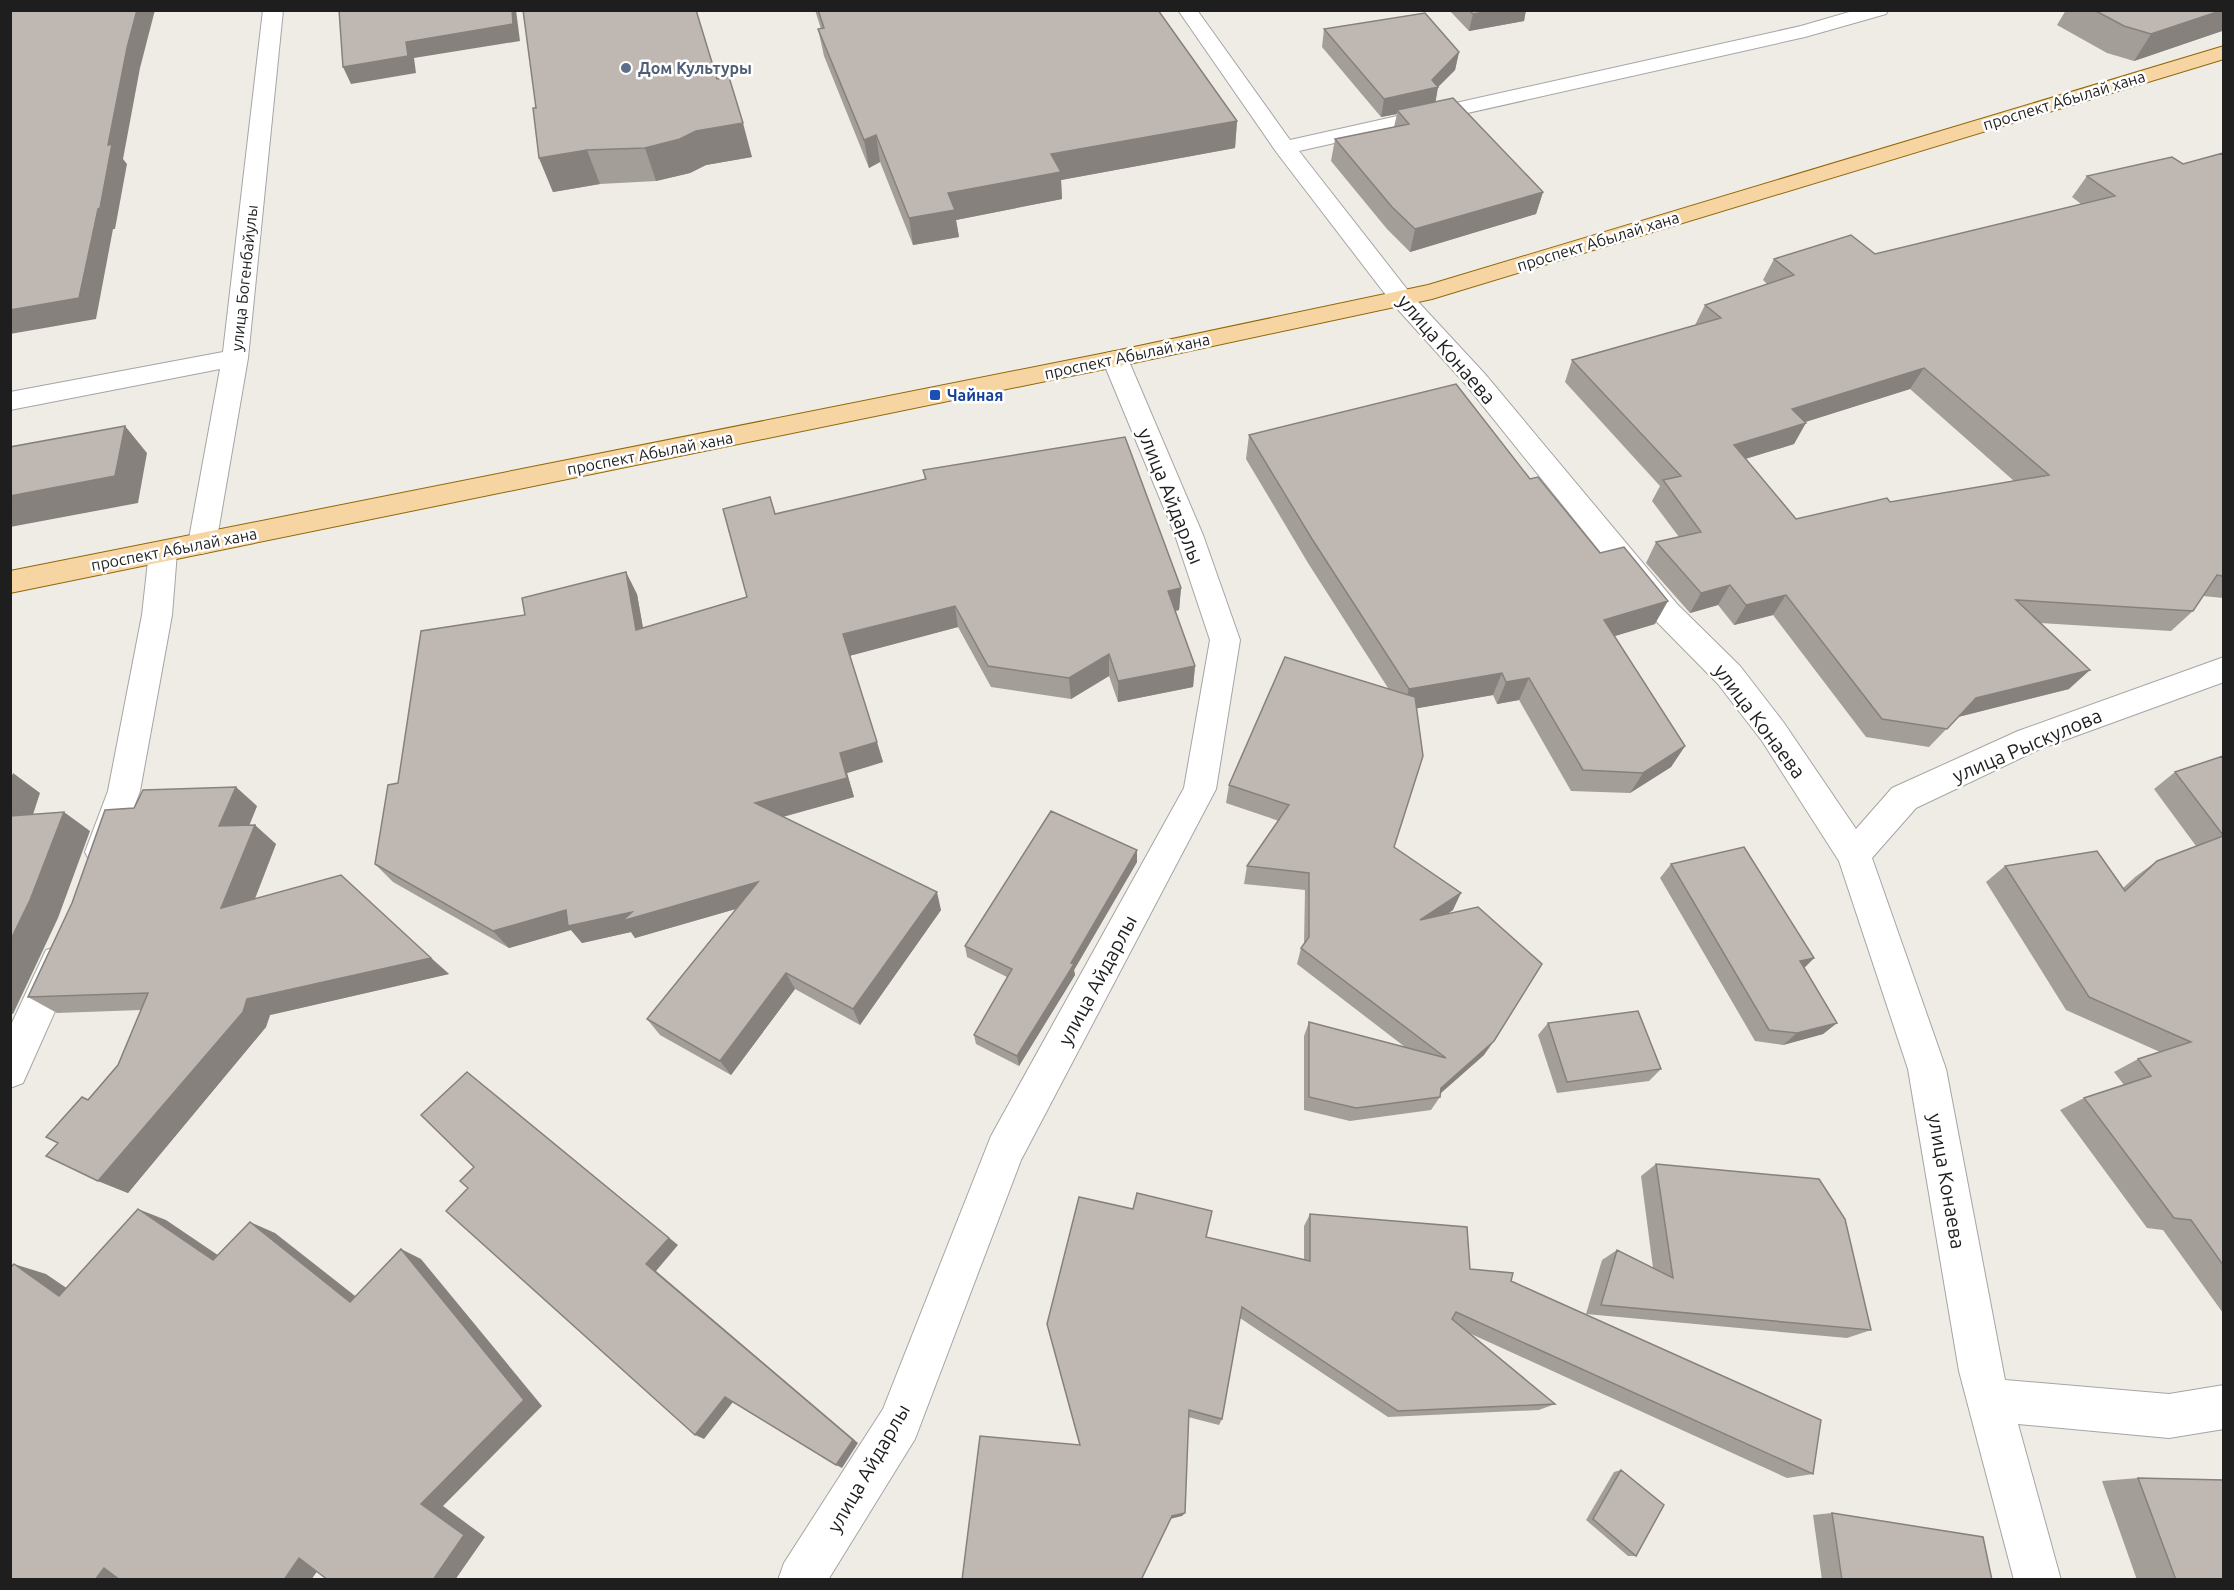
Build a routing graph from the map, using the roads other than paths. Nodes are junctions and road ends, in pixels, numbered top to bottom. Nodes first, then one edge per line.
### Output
1 (273, 10) edge
2 (1187, 10) edge
3 (1879, 10) edge
4 (2223, 52) edge
5 (1285, 148) junction
6 (1401, 298) junction
7 (235, 358) junction
8 (1115, 359) junction
9 (10, 401) edge
10 (202, 544) junction
11 (163, 552) junction
12 (10, 582) edge
13 (2223, 669) edge
14 (1854, 855) junction
15 (93, 876) edge
16 (73, 930) edge
17 (10, 1070) edge
18 (1989, 1400) junction
19 (2223, 1407) edge
20 (801, 1580) edge
21 (2038, 1580) edge

1 - 7 street, улица Богенбайулы
2 - 5 street, улица Конаева
3 - 5 street
4 - 6 main road, проспект Абылай хана
5 - 6 street, улица Конаева
6 - 8 main road, проспект Абылай хана
6 - 14 street, улица Конаева
7 - 9 street
7 - 10 street, улица Богенбайулы
8 - 10 main road, проспект Абылай хана
8 - 20 street, улица Айдарлы
10 - 11 main road, проспект Абылай хана
11 - 12 main road, проспект Абылай хана
11 - 15 street
13 - 14 street, улица Рыскулова
14 - 18 street, улица Конаева
16 - 17 street
18 - 19 street
18 - 21 street, улица Конаева

